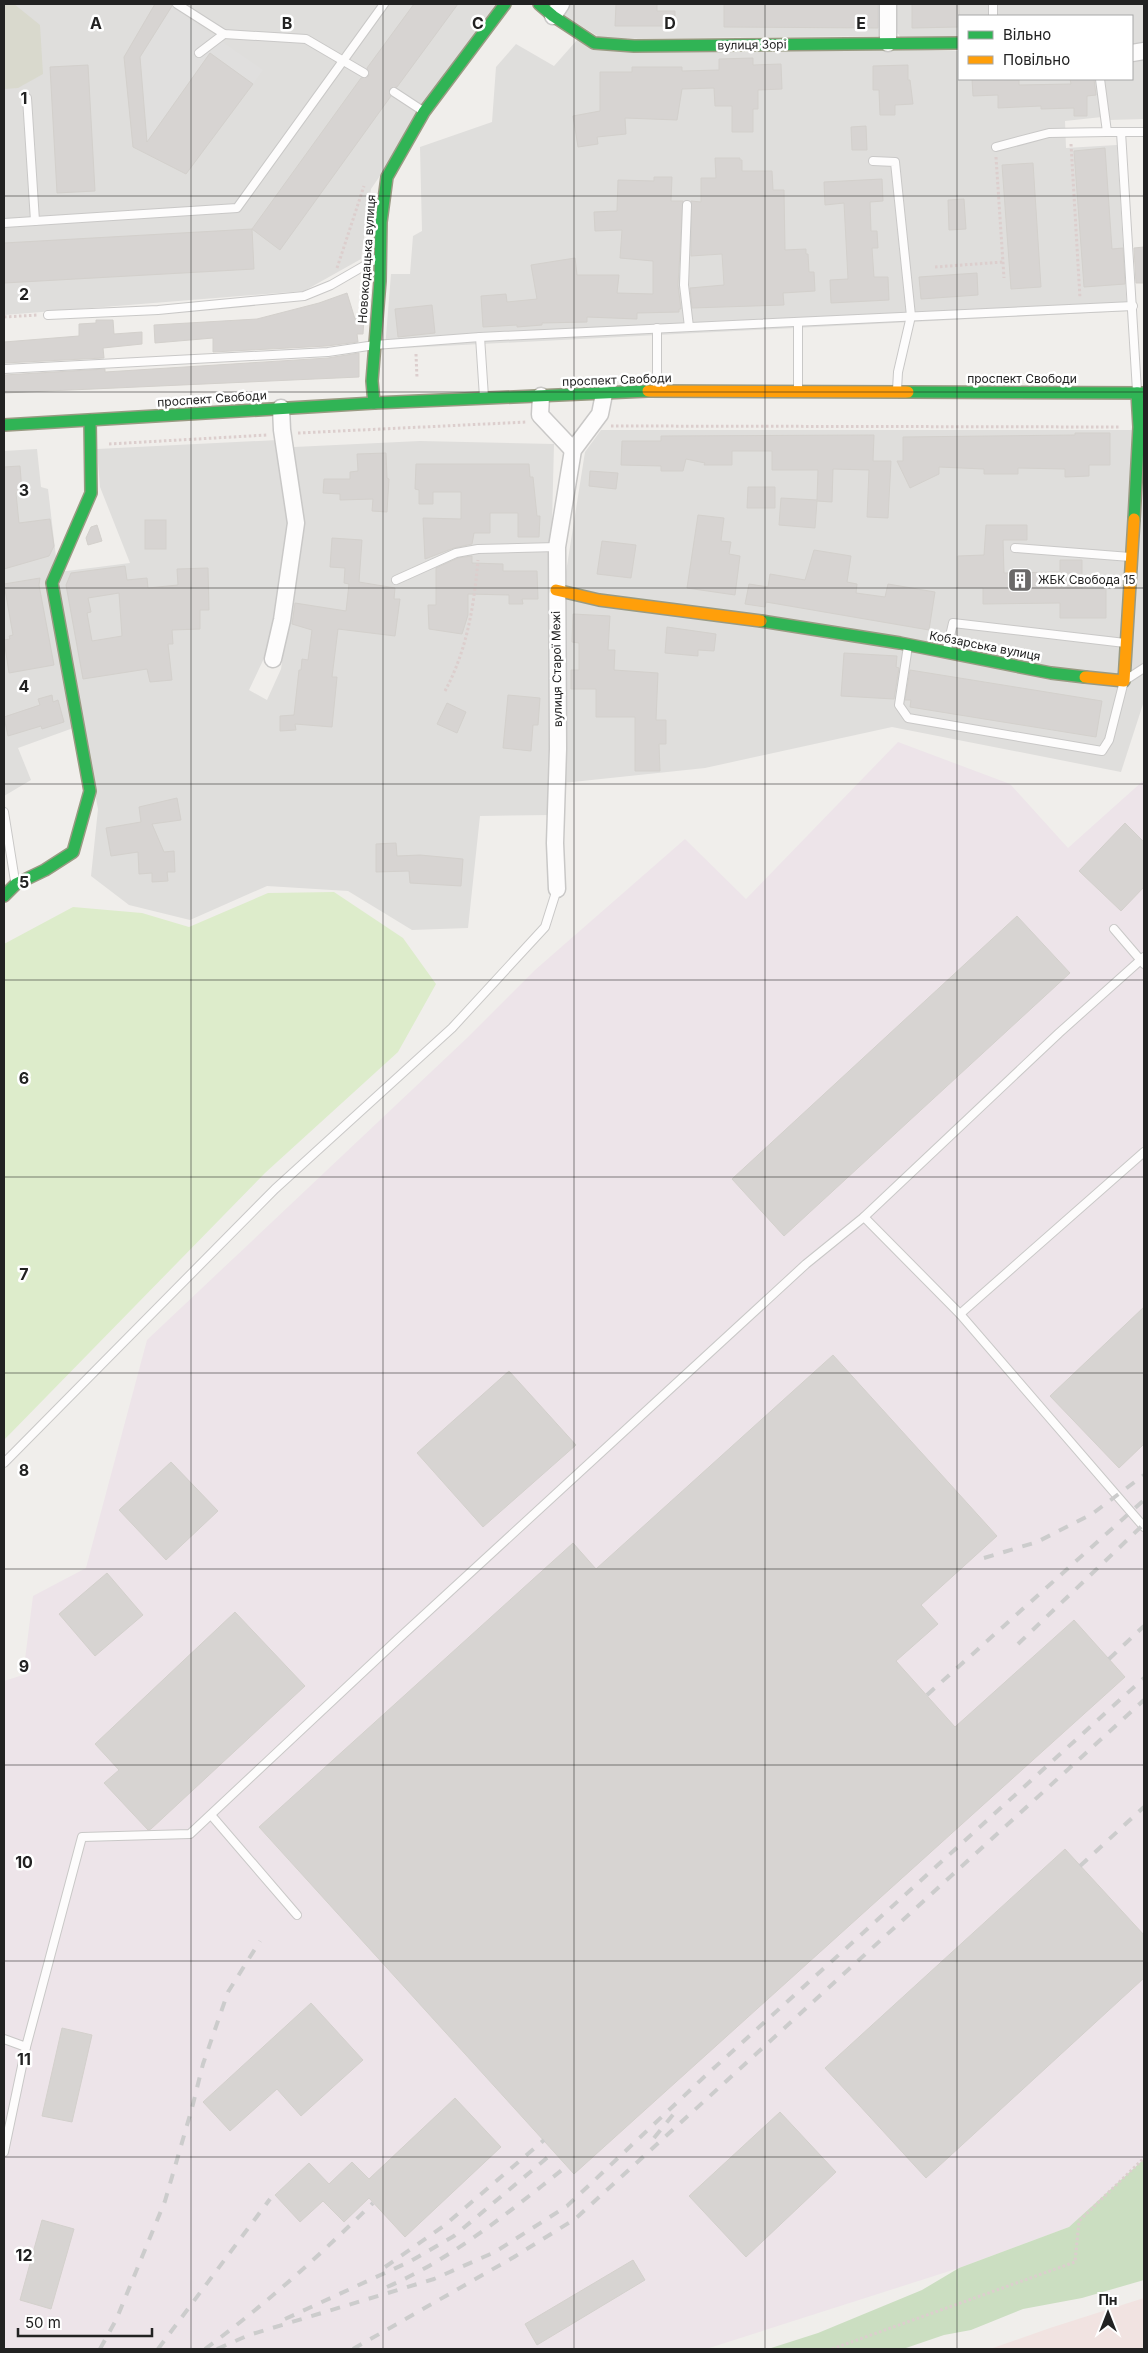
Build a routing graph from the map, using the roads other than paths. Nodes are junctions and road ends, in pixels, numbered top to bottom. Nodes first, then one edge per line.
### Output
1 (177, 4) edge
2 (384, 4) edge
3 (505, 4) edge
4 (539, 4) edge
5 (888, 4) edge
6 (557, 10) edge
7 (224, 34) junction
8 (888, 43) junction
9 (958, 43) edge
10 (199, 52) dead end
11 (344, 60) junction
12 (364, 73) dead end
13 (1100, 80) edge
14 (394, 92) dead end
15 (27, 98) dead end
16 (424, 112) junction
17 (1107, 132) junction
18 (1122, 132) junction
19 (1144, 132) edge
20 (996, 147) road end
21 (873, 161) dead end
22 (687, 205) dead end
23 (35, 221) junction
24 (4, 223) edge
25 (380, 257) junction
26 (1133, 306) junction
27 (48, 315) road end
28 (911, 316) junction
29 (798, 322) junction
30 (689, 327) junction
31 (656, 328) junction
32 (480, 336) junction
33 (375, 345) junction
34 (4, 369) edge
35 (656, 392) junction
36 (798, 392) junction
37 (897, 392) junction
38 (1141, 393) edge
39 (604, 394) junction
40 (540, 396) junction
41 (484, 399) junction
42 (374, 403) junction
43 (281, 408) junction
44 (90, 420) junction
45 (4, 425) edge
46 (573, 450) junction
47 (1140, 494) edge
48 (557, 548) junction
49 (1015, 548) dead end
50 (1132, 557) junction
51 (396, 580) dead end
52 (556, 590) junction
53 (1127, 643) junction
54 (908, 644) junction
55 (946, 652) junction
56 (272, 659) dead end
57 (1144, 668) edge
58 (1124, 680) junction
59 (4, 812) edge
60 (16, 884) junction
61 (557, 889) joint
62 (4, 896) edge
63 (1114, 929) dead end
64 (1143, 961) edge
65 (1144, 1152) edge
66 (864, 1217) junction
67 (960, 1314) junction
68 (4, 1463) edge
69 (1144, 1527) edge
70 (211, 1815) junction
71 (297, 1916) dead end
72 (4, 2039) edge
73 (26, 2047) junction
74 (4, 2152) edge

1 - 7 lane
2 - 11 lane
3 - 16 street, Новокодацька вулиця
4 - 6 street, вулиця Зорі
5 - 8 street
6 - 8 street, вулиця Зорі
7 - 10 lane
7 - 11 lane
8 - 9 street, вулиця Зорі
11 - 12 lane
11 - 23 lane
13 - 17 lane
14 - 16 lane
15 - 23 lane
16 - 25 street, Новокодацька вулиця
17 - 18 lane
17 - 20 lane
18 - 19 lane
18 - 26 lane
21 - 28 lane
22 - 30 lane
23 - 24 lane
25 - 27 lane
25 - 33 street, Новокодацька вулиця
26 - 28 lane
26 - 38 lane
28 - 29 lane
28 - 37 lane
29 - 30 lane
29 - 36 lane
30 - 31 lane
31 - 32 lane
31 - 35 lane
32 - 33 lane
32 - 41 lane
33 - 34 lane
33 - 42 street, Новокодацька вулиця
35 - 36 street, проспект Свободи
35 - 39 street, проспект Свободи
36 - 37 street, проспект Свободи
37 - 38 street, проспект Свободи
38 - 47 street
39 - 40 street, проспект Свободи
39 - 46 street, вулиця Старої Межі
40 - 41 street, проспект Свободи
40 - 46 street
41 - 42 street, проспект Свободи
42 - 43 street, проспект Свободи
43 - 44 street, проспект Свободи
43 - 56 street
44 - 45 street, проспект Свободи
44 - 60 street
46 - 48 street, вулиця Старої Межі
47 - 50 street
48 - 51 lane
48 - 52 street, вулиця Старої Межі
49 - 50 lane
50 - 53 street
52 - 54 street, Кобзарська вулиця
52 - 61 street, вулиця Старої Межі
53 - 55 lane
53 - 58 street
54 - 55 street, Кобзарська вулиця
54 - 58 lane
55 - 58 street, Кобзарська вулиця
57 - 58 lane
59 - 60 lane
60 - 62 street
61 - 68 lane
63 - 64 lane
64 - 66 lane
65 - 67 lane
66 - 67 lane
66 - 70 lane
67 - 69 lane
70 - 71 lane
70 - 73 lane
72 - 73 lane
73 - 74 lane

